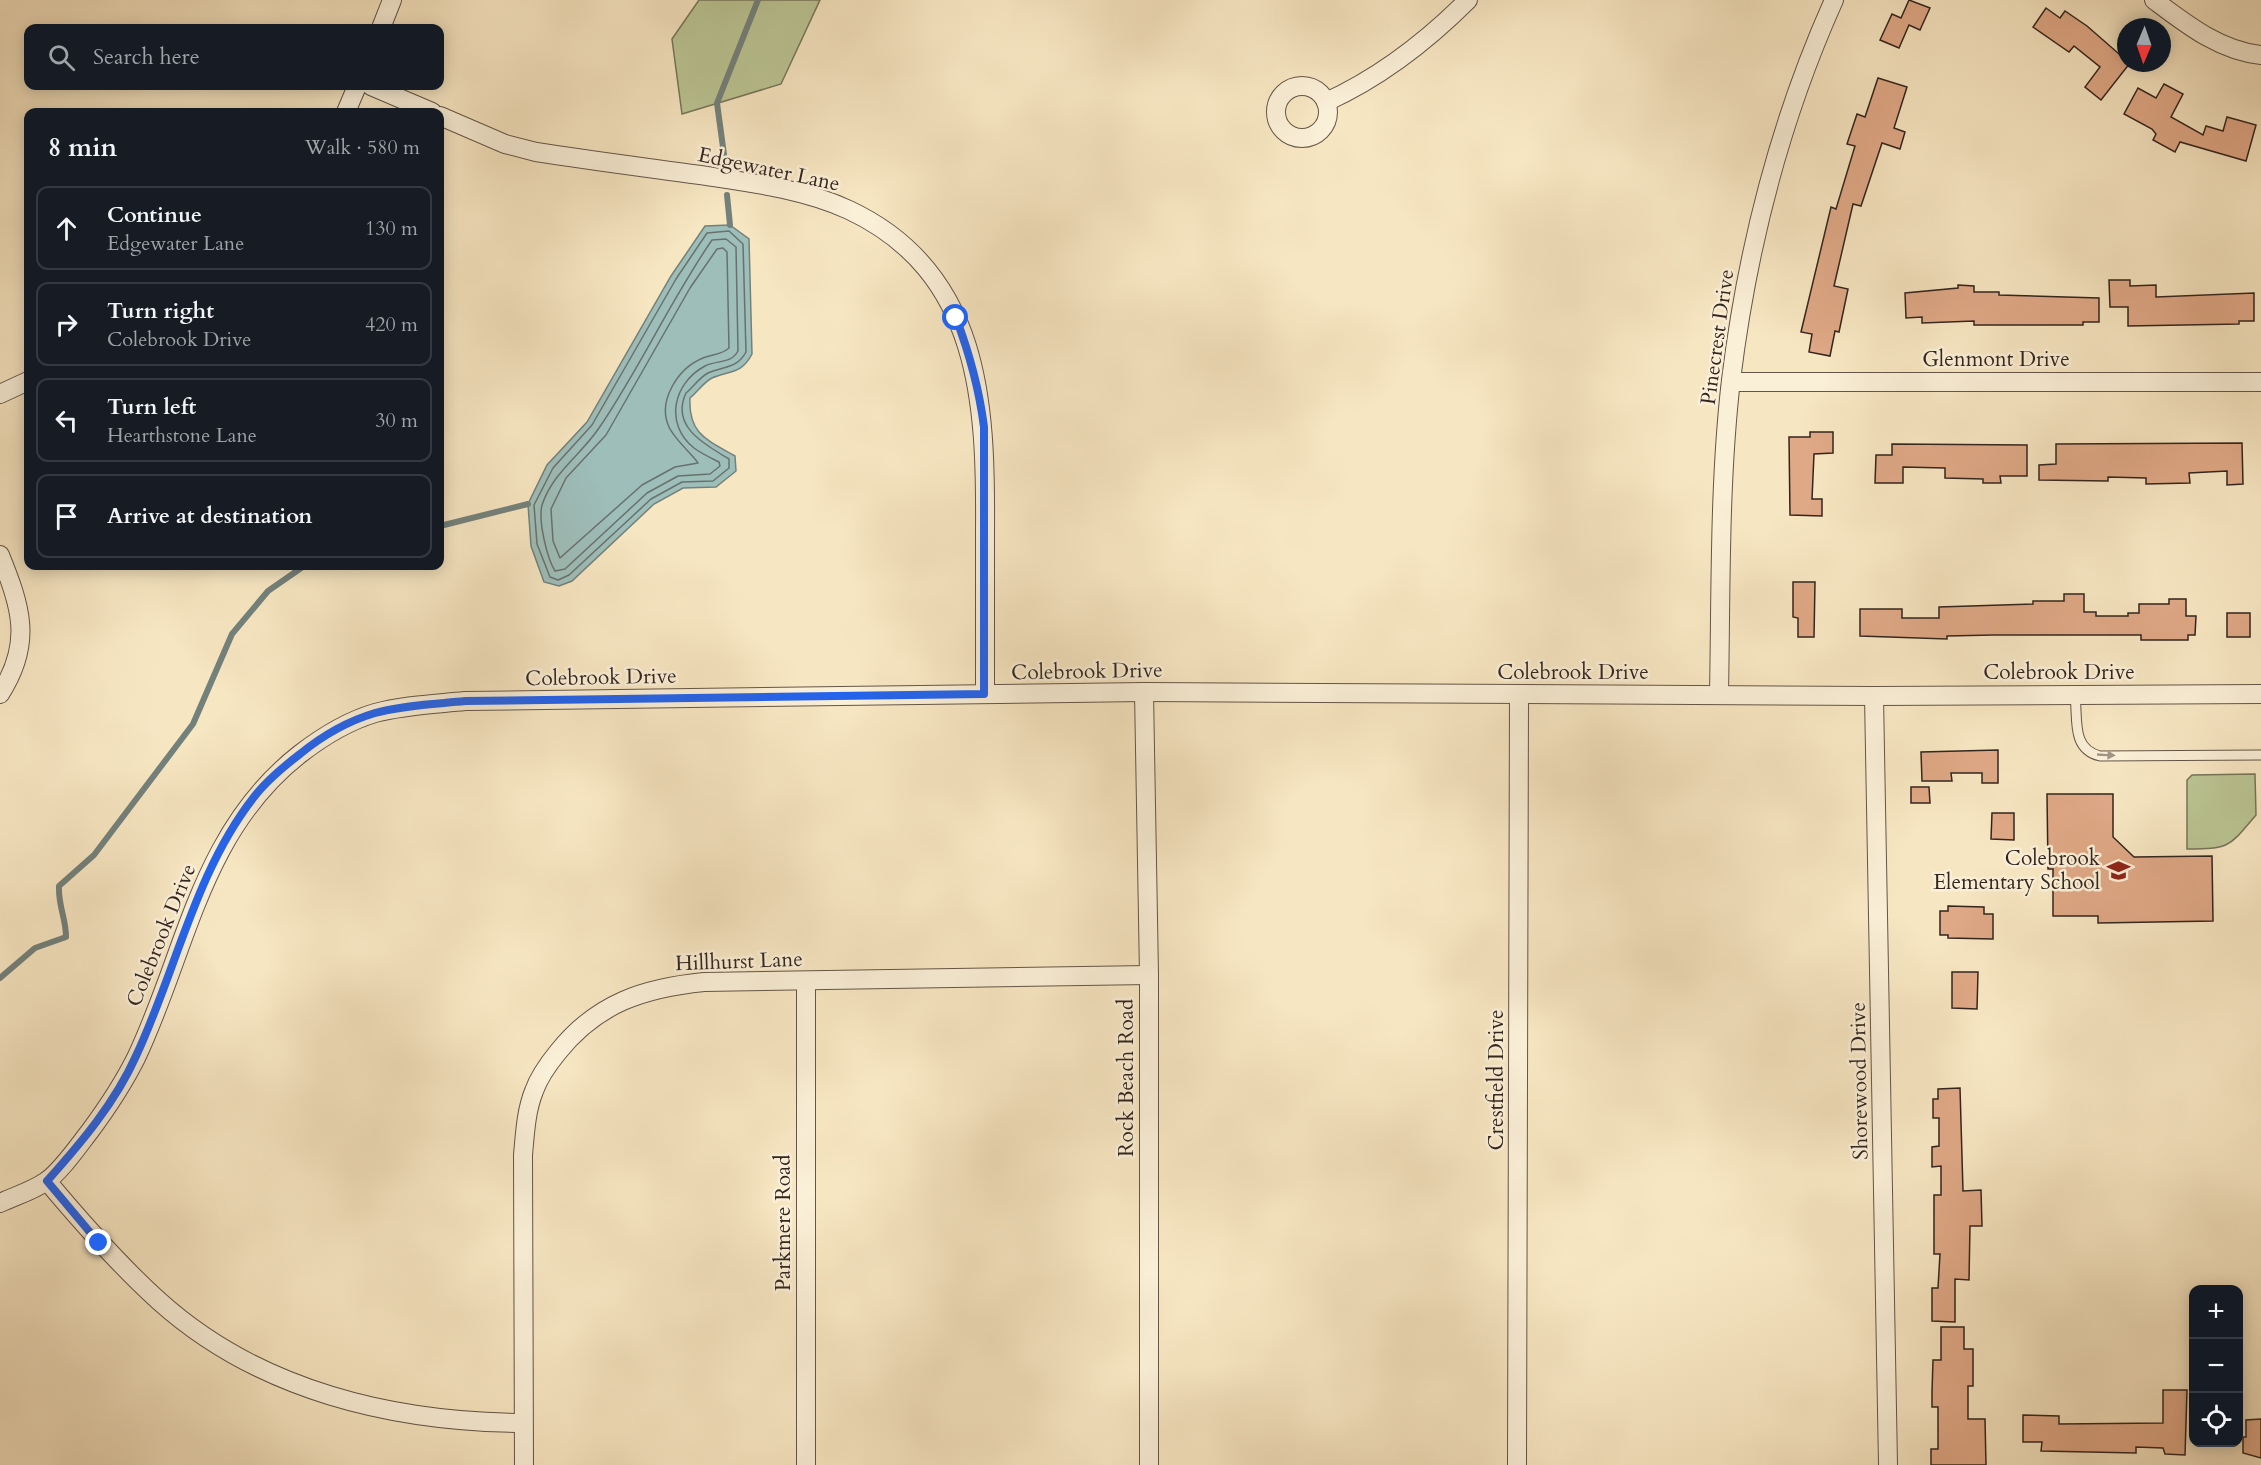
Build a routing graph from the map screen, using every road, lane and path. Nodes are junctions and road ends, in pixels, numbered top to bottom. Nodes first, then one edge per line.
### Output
1 (392, 0) edge
2 (1468, 0) edge
3 (1834, 0) edge
4 (2154, 0) edge
5 (383, 24) edge
6 (2261, 55) edge
7 (355, 90) edge
8 (380, 90) edge
9 (1326, 102) dead end
10 (348, 108) edge
11 (423, 108) edge
12 (444, 118) edge
13 (1731, 382) junction
14 (2261, 382) edge
15 (24, 383) edge
16 (0, 394) edge
17 (0, 555) edge
18 (1144, 692) junction
19 (0, 694) edge
20 (984, 694) junction
21 (1719, 694) junction
22 (2261, 694) edge
23 (1519, 695) junction
24 (2076, 695) junction
25 (1875, 696) junction
26 (2261, 755) edge
27 (1149, 975) junction
28 (806, 981) junction
29 (47, 1181) junction
30 (0, 1203) edge
31 (523, 1424) junction
32 (524, 1465) edge
33 (806, 1465) edge
34 (1149, 1465) edge
35 (1517, 1465) edge
36 (1888, 1465) edge

1 - 5 street
2 - 9 street
3 - 13 street, Pinecrest Drive
4 - 6 street
7 - 10 street
8 - 11 street
12 - 20 street, Edgewater Lane
13 - 14 street, Glenmont Drive
13 - 21 street, Pinecrest Drive
15 - 16 street
17 - 19 street
18 - 20 street, Colebrook Drive
18 - 23 street, Colebrook Drive
18 - 27 street, Rock Beach Road
20 - 29 street, Colebrook Drive
21 - 23 street, Colebrook Drive
21 - 25 street, Colebrook Drive
22 - 24 street, Colebrook Drive
23 - 35 street, Crestfield Drive
24 - 25 street, Colebrook Drive
24 -> 26 lane
25 - 36 street, Shorewood Drive
27 - 28 street, Hillhurst Lane
27 - 34 street, Rock Beach Road
28 - 31 street, Hillhurst Lane
28 - 33 street, Parkmere Road
29 - 30 street, Colebrook Drive
29 - 31 street
31 - 32 street, Hillhurst Lane

